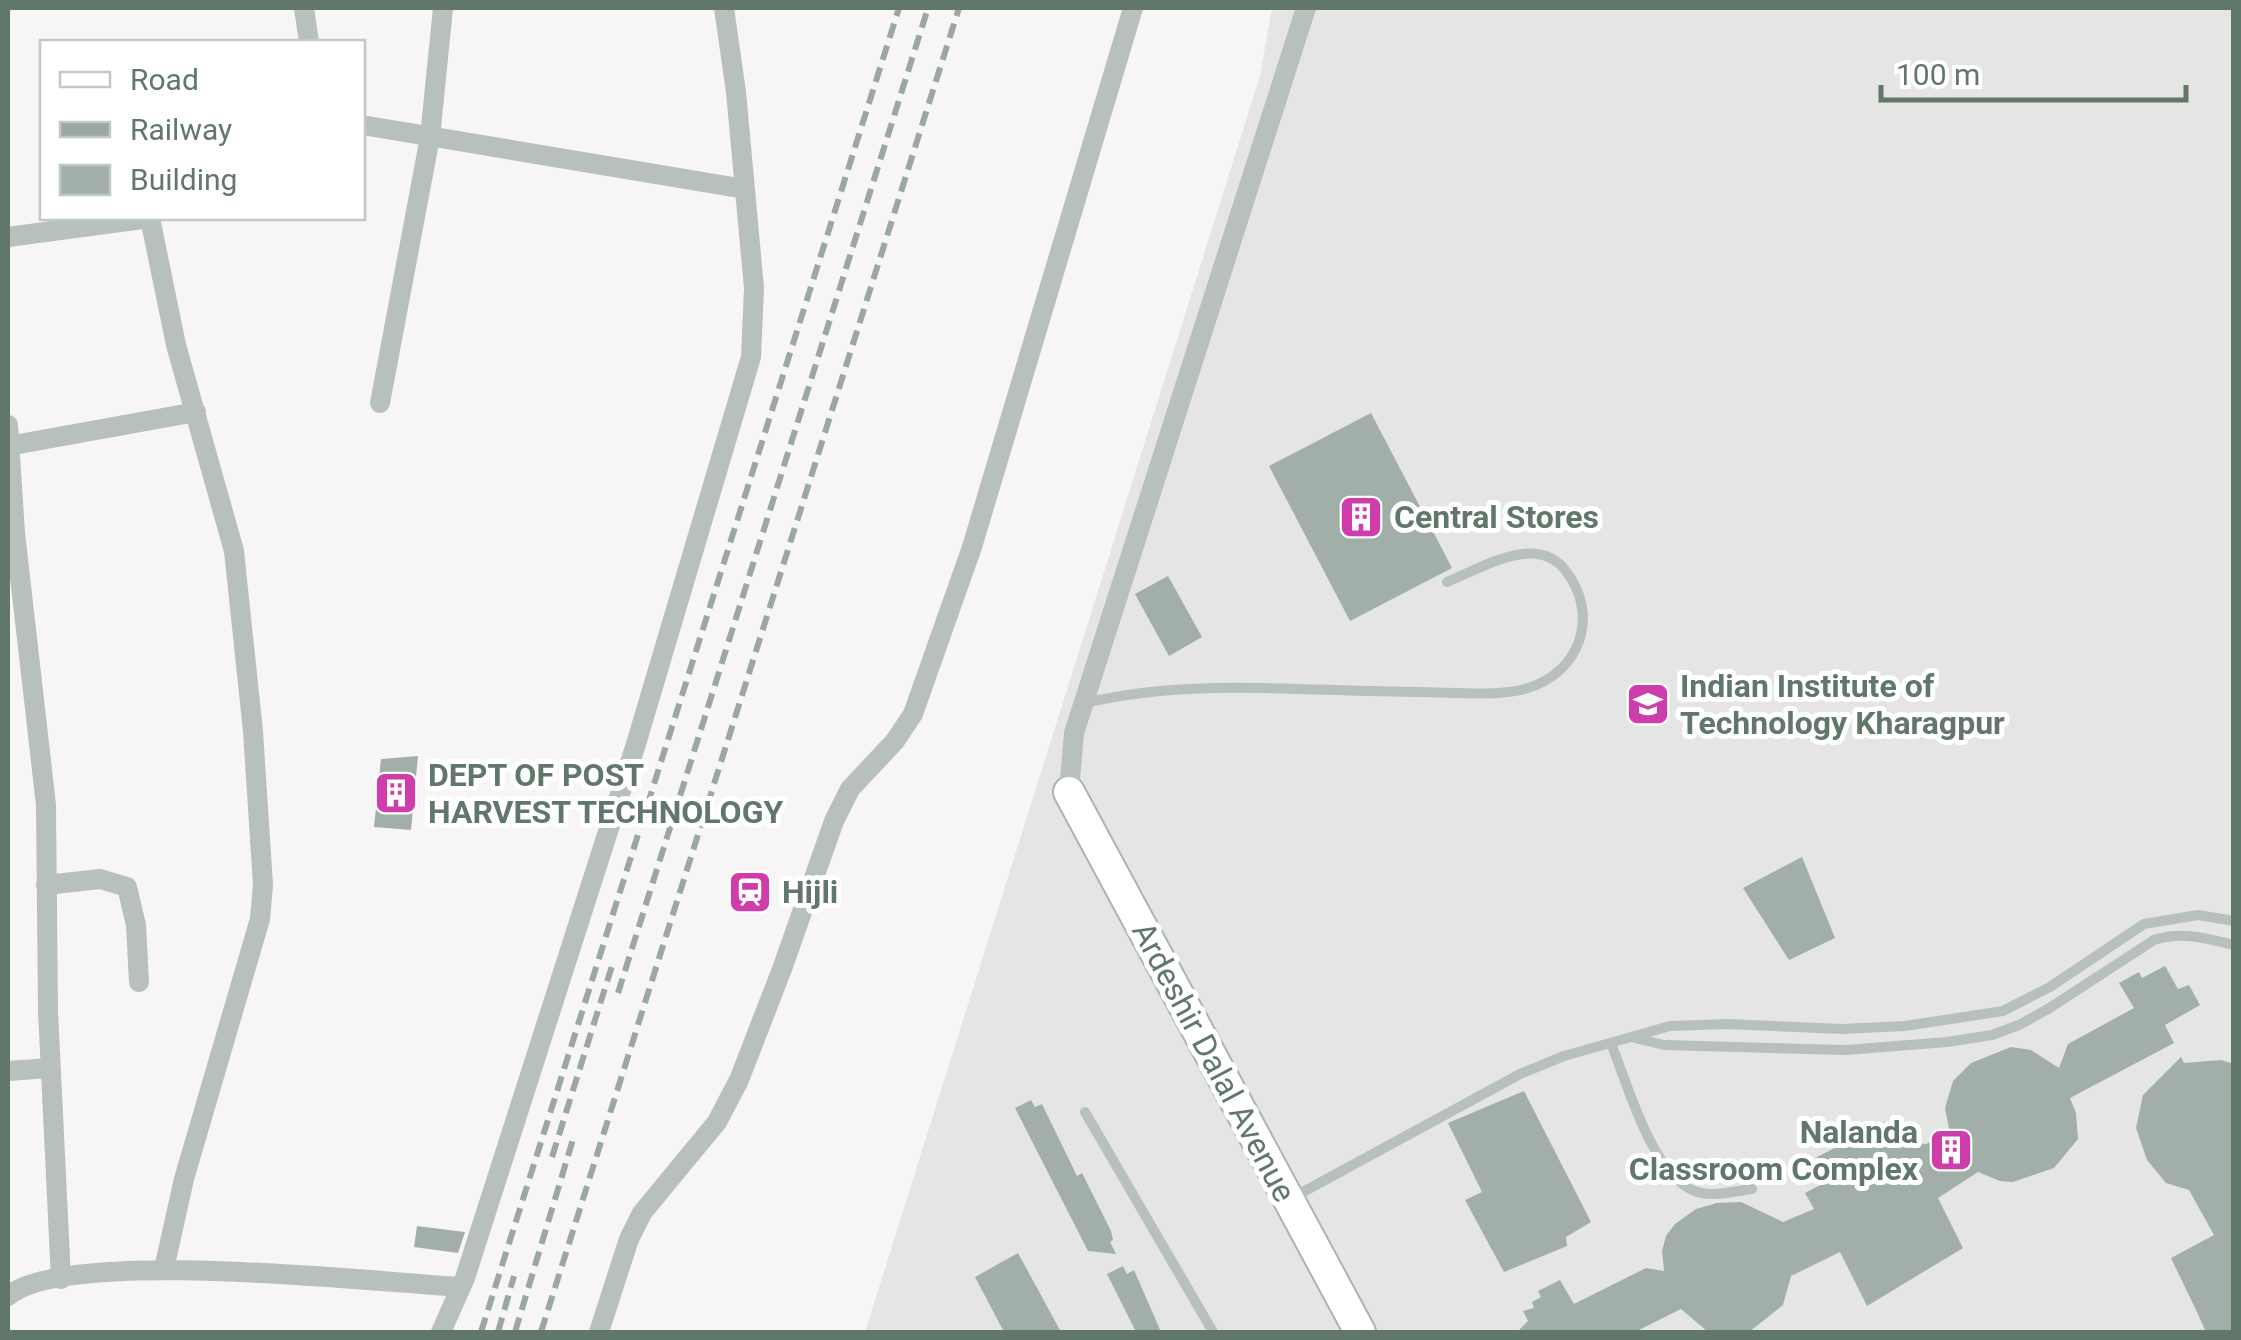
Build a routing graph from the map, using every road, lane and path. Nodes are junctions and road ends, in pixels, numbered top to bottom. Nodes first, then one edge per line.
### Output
1 (304, 8) edge
2 (443, 8) edge
3 (724, 8) edge
4 (1134, 8) edge
5 (1306, 8) edge
6 (309, 40) edge
7 (365, 126) edge
8 (430, 137) junction
9 (745, 189) junction
10 (136, 220) edge
11 (150, 220) edge
12 (8, 238) edge
13 (380, 403) dead end
14 (196, 412) junction
15 (8, 439) edge
16 (1447, 582) dead end
17 (1084, 703) junction
18 (1069, 792) joint
19 (46, 885) junction
20 (2234, 921) edge
21 (2234, 945) edge
22 (139, 982) dead end
23 (1632, 1037) junction
24 (1611, 1043) junction
25 (50, 1068) junction
26 (8, 1072) edge
27 (1085, 1112) dead end
28 (1752, 1189) dead end
29 (1288, 1200) junction
30 (164, 1269) junction
31 (62, 1279) junction
32 (461, 1288) junction
33 (8, 1296) edge
34 (441, 1332) edge
35 (598, 1332) edge
36 (1212, 1332) edge
37 (1360, 1332) edge

1 - 6 street
2 - 8 street
3 - 9 street
4 - 35 street
5 - 17 street
7 - 8 street
8 - 9 street
8 - 13 street
9 - 32 street
10 - 12 street
11 - 14 street
14 - 15 street
14 - 30 street
15 - 19 street
16 - 17 lane
17 - 18 street
18 - 29 street, Ardeshir Dalal Avenue
19 - 22 street
19 - 25 street
20 - 23 lane
21 - 23 lane
23 - 24 lane
24 - 28 lane
24 - 29 lane
25 - 26 street
25 - 31 street
27 - 36 lane
29 - 37 street, Ardeshir Dalal Avenue
30 - 31 street
30 - 32 street
31 - 33 street
32 - 34 street

